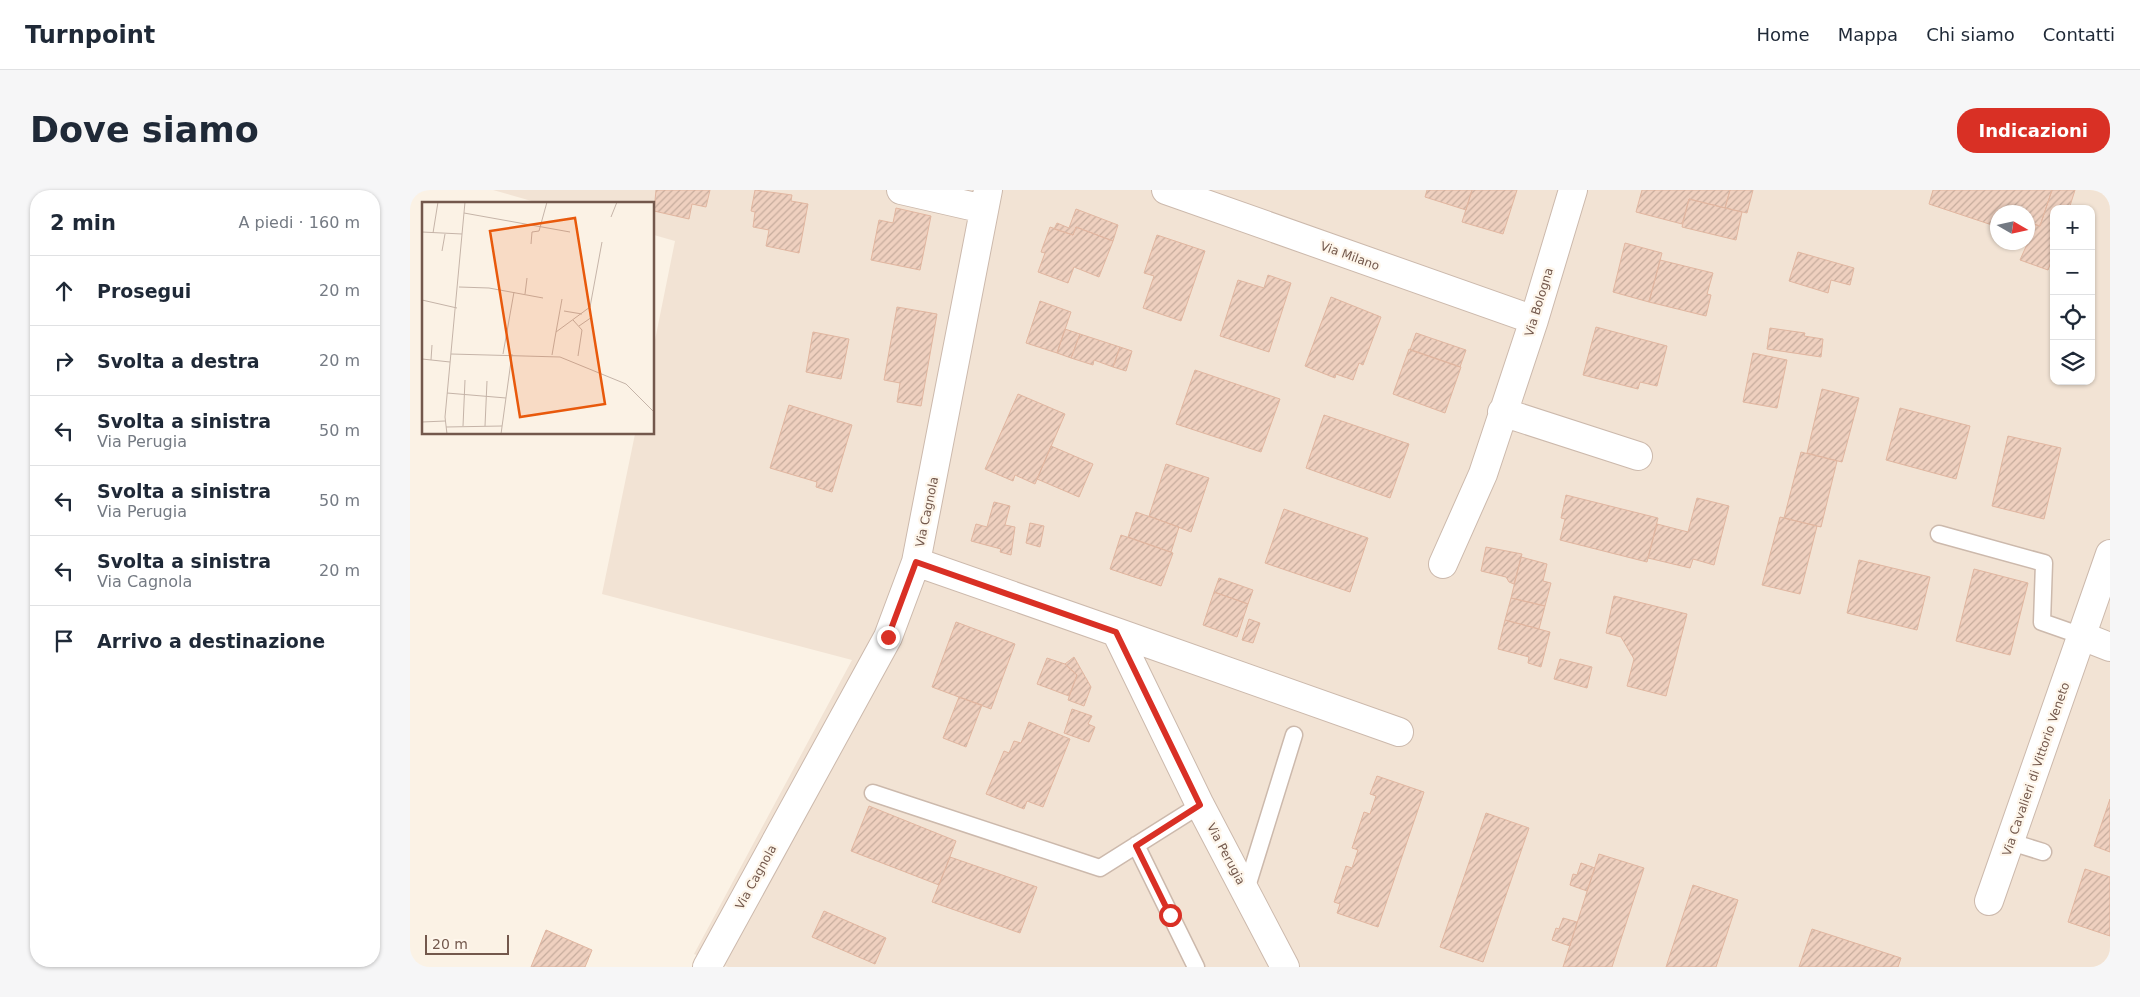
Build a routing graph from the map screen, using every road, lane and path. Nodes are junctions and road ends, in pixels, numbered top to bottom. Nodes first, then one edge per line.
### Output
1 (901, 190) edge
2 (1166, 190) edge
3 (1573, 190) edge
4 (986, 199) edge
5 (1534, 320) junction
6 (1502, 412) junction
7 (1638, 456) dead end
8 (1939, 534) dead end
9 (2110, 554) edge
10 (916, 562) junction
11 (1443, 564) dead end
12 (1116, 632) junction
13 (2082, 636) junction
14 (2110, 646) edge
15 (1399, 732) dead end
16 (1294, 734) dead end
17 (873, 793) dead end
18 (1200, 805) junction
19 (2011, 842) junction
20 (1136, 846) junction
21 (2043, 852) dead end
22 (1246, 890) junction
23 (1989, 901) dead end
24 (707, 967) edge
25 (1196, 967) edge
26 (1285, 967) edge

1 - 4 street
2 - 5 street, Via Milano
3 - 5 street, Via Bologna
4 - 10 street, Via Cagnola
5 - 6 street, Via Bologna
6 - 7 street
6 - 11 street, Via Bologna
8 - 13 lane
9 - 13 street, Via Cavalieri di Vittorio Veneto
10 - 12 street
10 - 24 street, Via Cagnola
12 - 15 street
12 - 18 street, Via Perugia
13 - 14 street
13 - 19 street, Via Cavalieri di Vittorio Veneto
16 - 22 lane
17 - 20 lane
18 - 20 lane
18 - 22 street, Via Perugia
19 - 21 lane
19 - 23 street, Via Cavalieri di Vittorio Veneto
20 - 25 lane
22 - 26 street, Via Perugia

